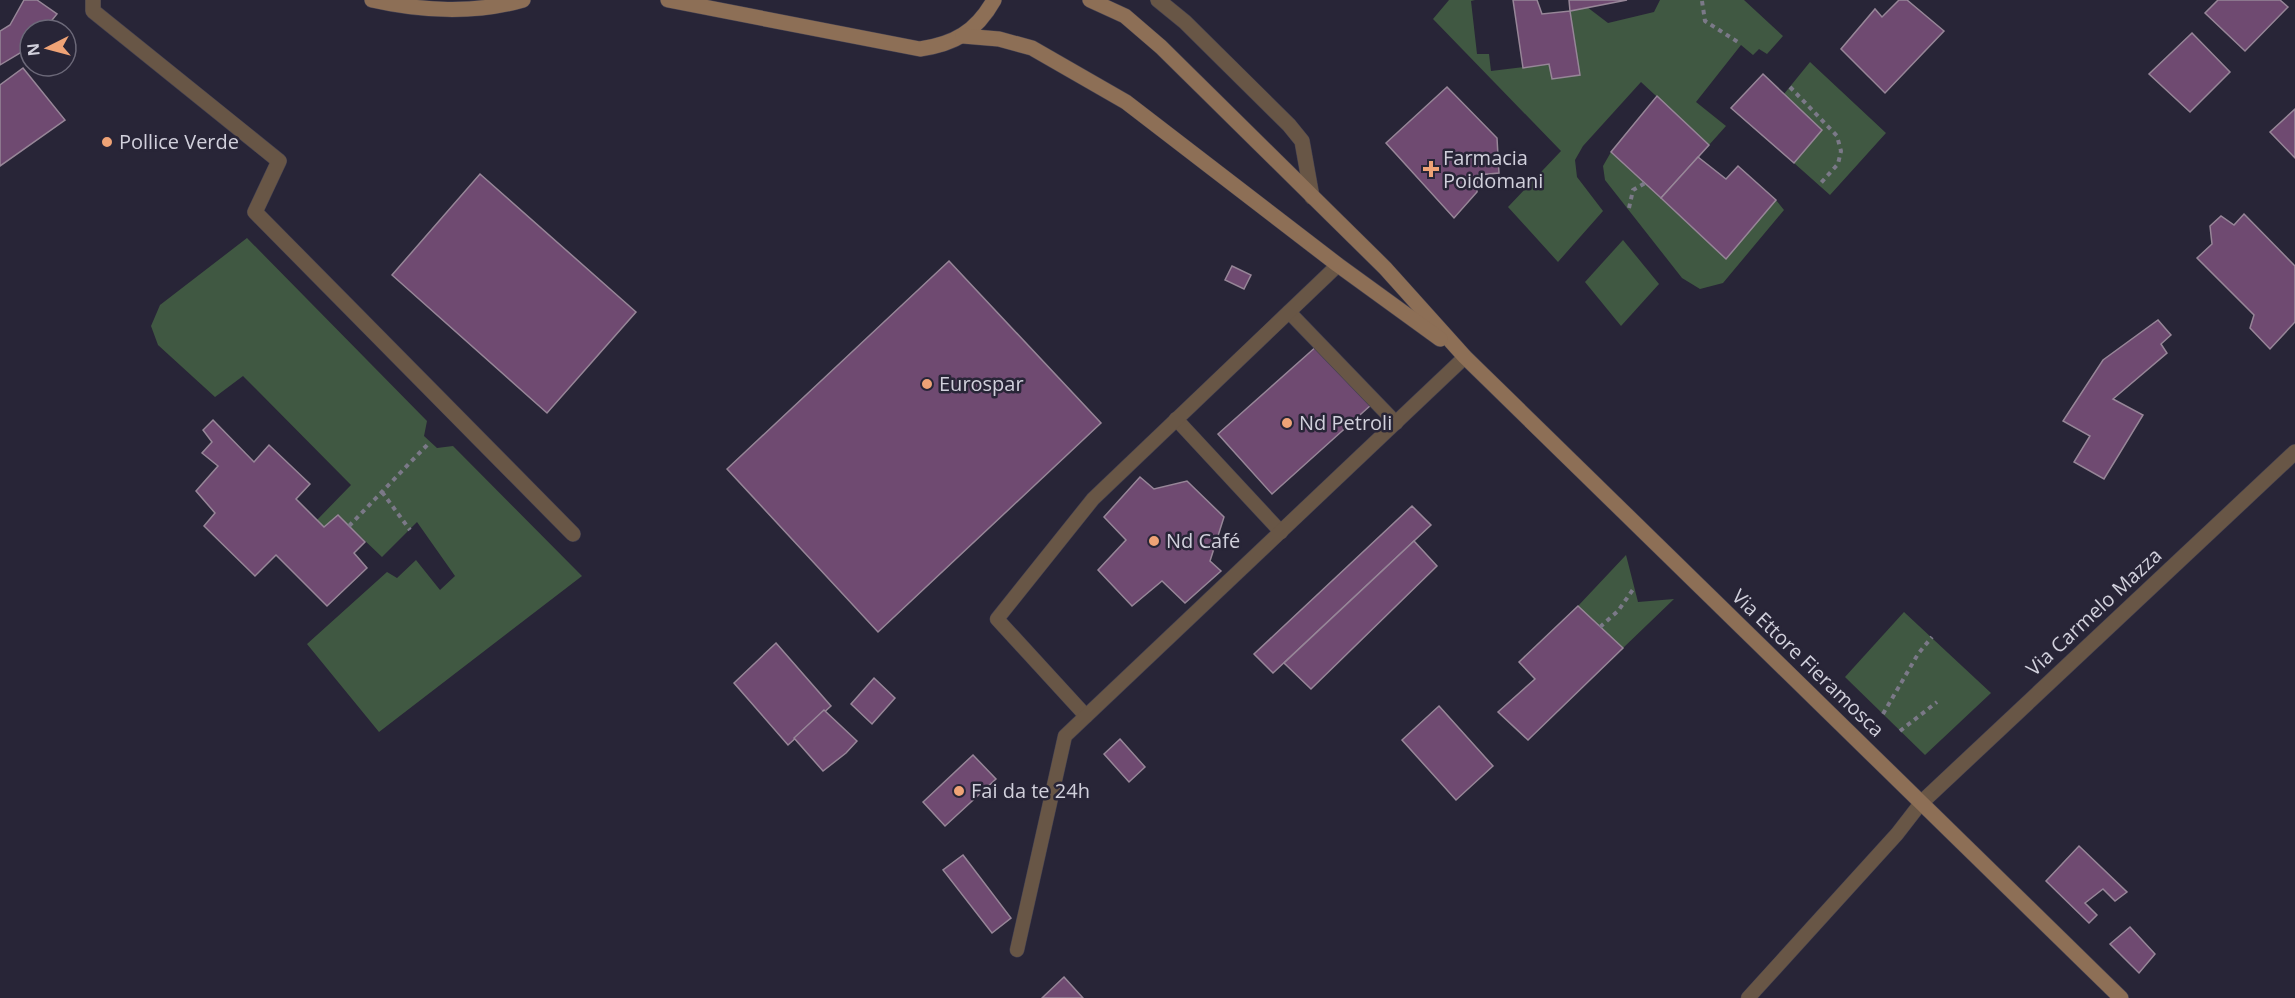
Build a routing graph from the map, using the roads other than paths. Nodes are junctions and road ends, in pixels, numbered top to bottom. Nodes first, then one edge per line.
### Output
1 (93, 0) edge
2 (372, 0) edge
3 (523, 0) edge
4 (668, 0) edge
5 (994, 0) edge
6 (1090, 0) edge
7 (1158, 0) edge
8 (963, 36) junction
9 (1312, 197) junction
10 (1338, 265) junction
11 (1289, 312) junction
12 (1465, 357) junction
13 (1176, 419) junction
14 (1396, 423) junction
15 (2295, 453) edge
16 (1281, 532) junction
17 (573, 534) dead end
18 (1086, 716) junction
19 (1921, 803) junction
20 (1017, 950) dead end
21 (1748, 998) edge
22 (2121, 998) edge

1 - 17 street
2 - 3 main road
4 - 8 main road
5 - 8 main road
6 - 9 main road
7 - 9 street
8 - 10 main road
9 - 12 main road
10 - 11 lane
10 - 12 main road
11 - 13 lane
11 - 14 lane
12 - 14 lane
12 - 19 main road, Via Ettore Fieramosca
13 - 16 lane
13 - 18 lane
14 - 16 lane
15 - 19 street, Via Carmelo Mazza
16 - 18 lane
18 - 20 lane
19 - 21 lane
19 - 22 main road, Via Ettore Fieramosca

